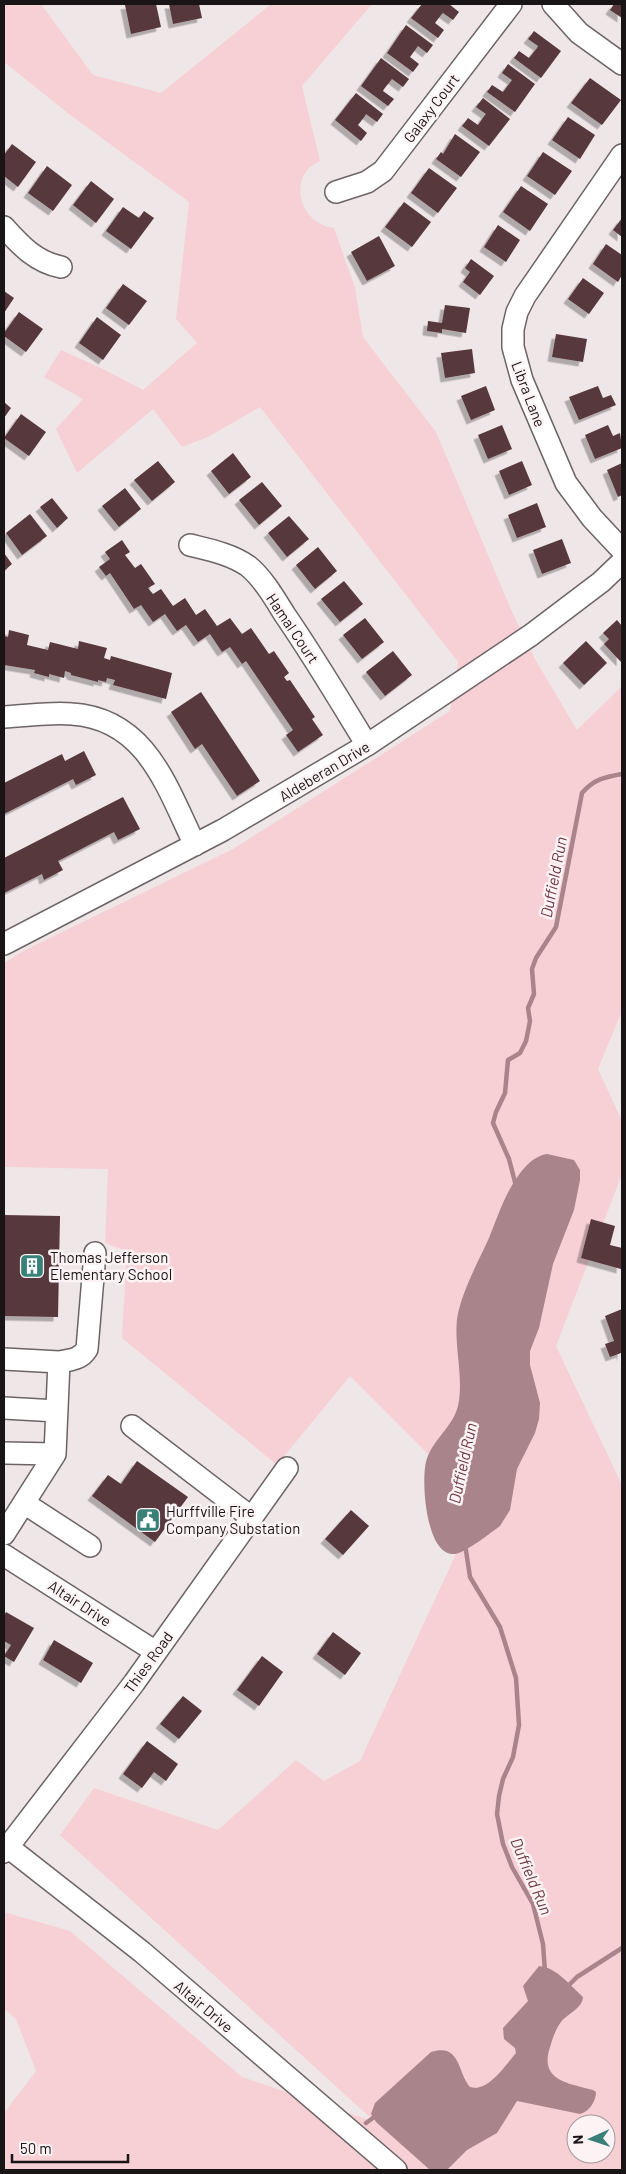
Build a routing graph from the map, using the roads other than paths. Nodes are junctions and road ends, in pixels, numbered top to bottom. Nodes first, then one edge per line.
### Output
1 (511, 4) edge
2 (553, 4) edge
3 (622, 64) edge
4 (622, 155) edge
5 (336, 192) dead end
6 (4, 228) edge
7 (62, 268) dead end
8 (190, 545) dead end
9 (622, 550) edge
10 (622, 562) edge
11 (4, 717) edge
12 (367, 745) junction
13 (195, 845) junction
14 (4, 944) edge
15 (95, 1253) dead end
16 (4, 1359) edge
17 (59, 1362) junction
18 (4, 1408) edge
19 (57, 1411) junction
20 (132, 1426) dead end
21 (4, 1453) edge
22 (55, 1454) junction
23 (287, 1468) dead end
24 (24, 1503) junction
25 (252, 1518) junction
26 (4, 1534) edge
27 (90, 1546) dead end
28 (4, 1554) edge
29 (156, 1652) junction
30 (6, 1850) edge
31 (396, 2170) edge

1 - 5 street, Galaxy Court
2 - 3 street
4 - 9 street, Libra Lane
6 - 7 street
8 - 12 street, Hamal Court
10 - 12 street, Aldeberan Drive
11 - 13 street
12 - 13 street, Aldeberan Drive
13 - 14 street, Aldeberan Drive
15 - 17 street
16 - 17 street
17 - 19 street
18 - 19 street
19 - 22 street
20 - 25 street
21 - 22 street
22 - 24 street
23 - 25 street, Thies Road
24 - 26 street
24 - 27 street
25 - 29 street, Thies Road
28 - 29 street, Altair Drive
29 - 30 street, Thies Road
30 - 31 street, Altair Drive

